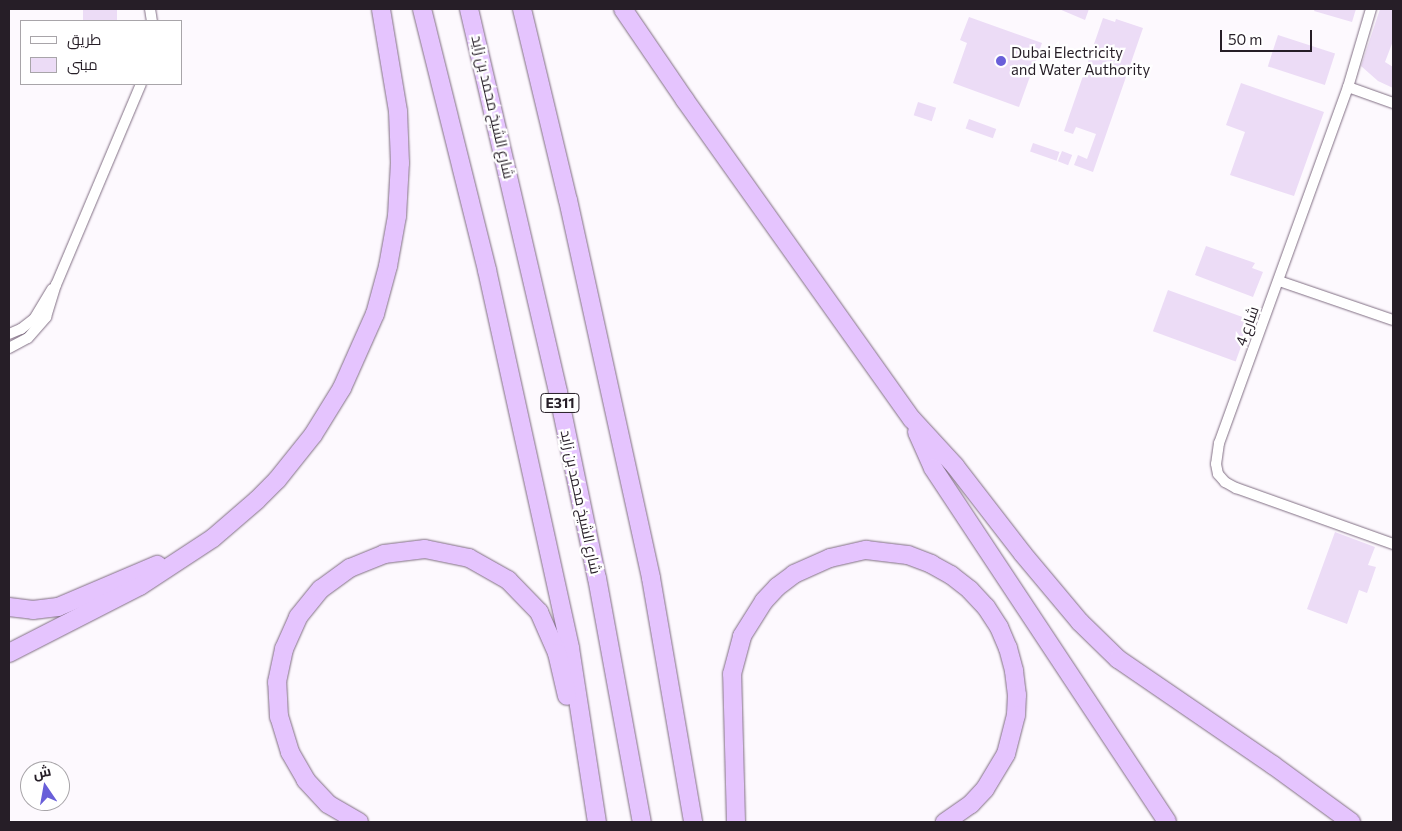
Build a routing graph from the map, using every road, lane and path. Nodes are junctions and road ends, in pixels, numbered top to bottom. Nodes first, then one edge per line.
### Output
1 (381, 9) edge
2 (422, 9) edge
3 (469, 9) edge
4 (522, 9) edge
5 (623, 9) edge
6 (1371, 9) edge
7 (141, 85) edge
8 (1348, 87) junction
9 (1393, 104) edge
10 (1279, 281) junction
11 (56, 285) junction
12 (1393, 320) edge
13 (9, 334) edge
14 (9, 348) edge
15 (912, 419) junction
16 (213, 538) junction
17 (1393, 544) edge
18 (9, 607) edge
19 (9, 653) edge
20 (592, 781) junction
21 (359, 822) edge
22 (597, 822) edge
23 (642, 822) edge
24 (693, 822) edge
25 (736, 822) edge
26 (945, 822) edge
27 (1167, 822) edge
28 (1351, 822) edge

1 - 16 highway
2 - 20 highway
3 - 23 highway, شارع الشيخ محمد بن زايد / E311
4 - 24 highway
5 - 15 highway
6 - 8 street, شارع 4
7 - 11 street
8 - 9 street
8 - 10 street, شارع 4
10 - 12 street
10 - 17 street, شارع 4
11 - 13 street
11 - 14 street
15 - 27 highway
15 - 28 highway
16 - 18 highway
16 - 19 highway
20 - 21 highway
20 - 22 highway
25 - 26 highway

